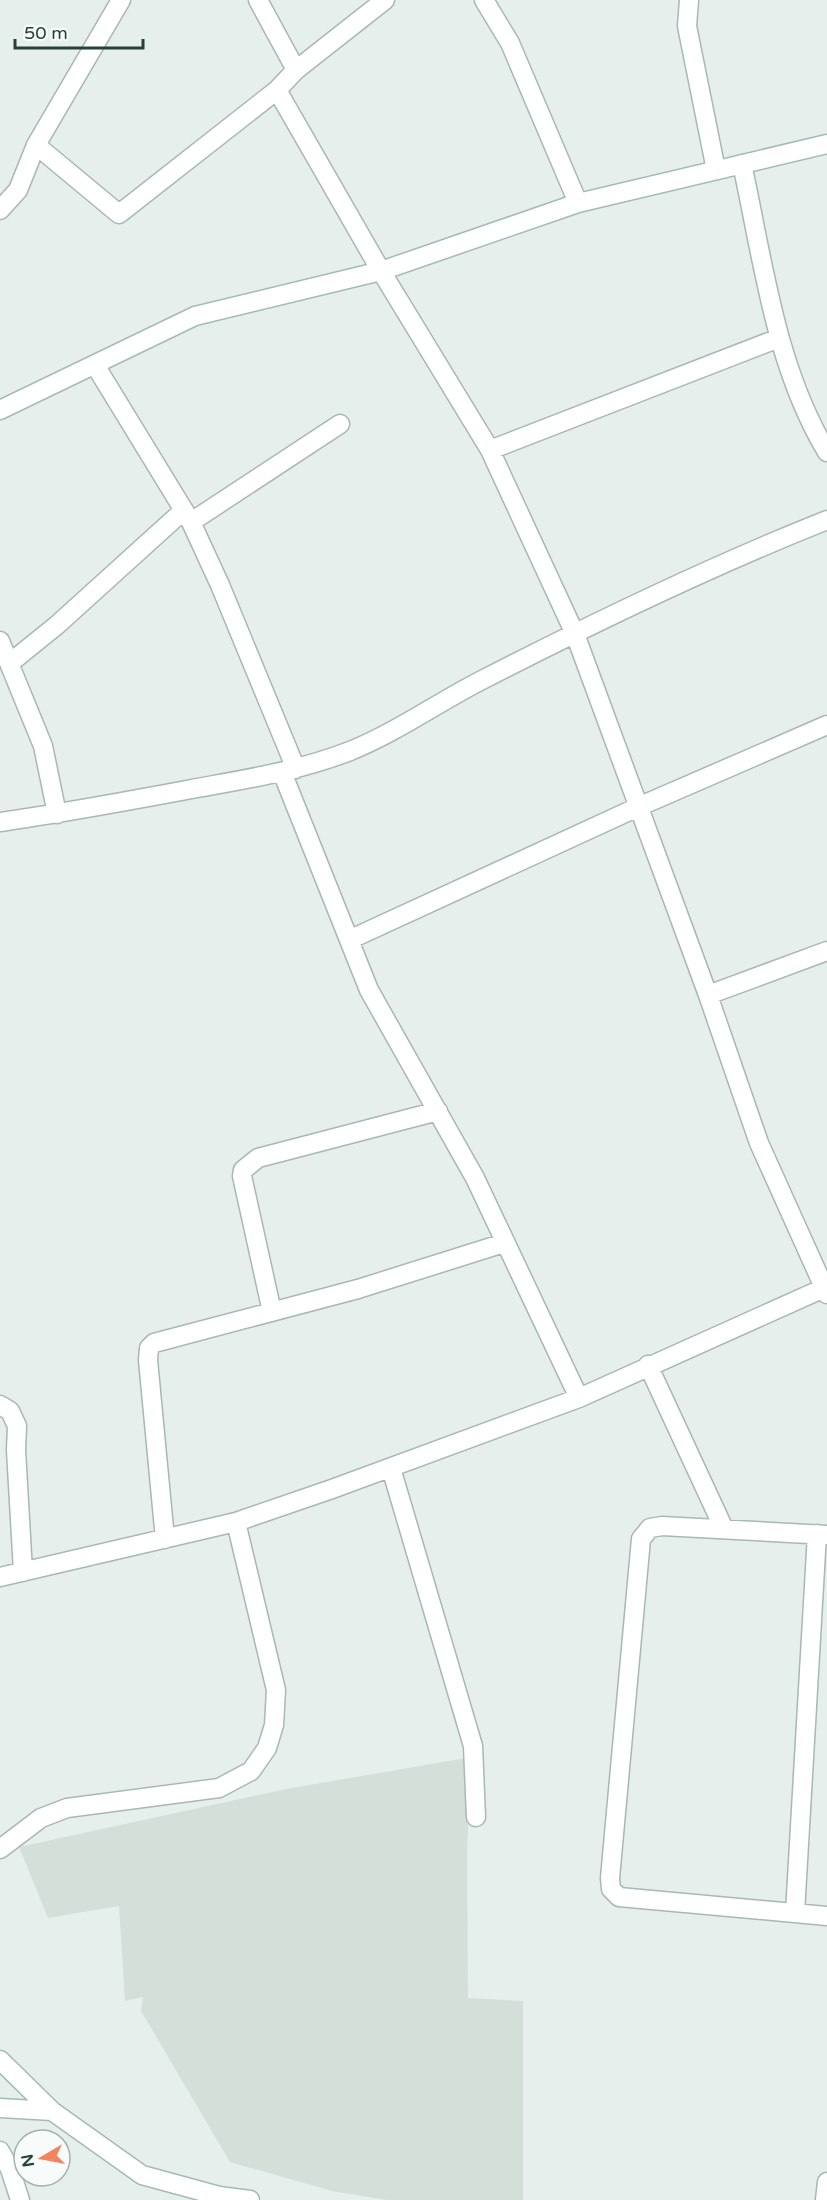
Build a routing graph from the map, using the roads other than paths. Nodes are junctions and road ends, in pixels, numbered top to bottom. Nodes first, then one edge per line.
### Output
1 (258, 0) edge
2 (385, 0) edge
3 (484, 0) edge
4 (689, 0) edge
5 (117, 2) edge
6 (296, 70) junction
7 (277, 90) junction
8 (827, 144) edge
9 (36, 145) junction
10 (742, 164) junction
11 (716, 170) junction
12 (578, 203) junction
13 (0, 210) edge
14 (381, 271) junction
15 (779, 338) junction
16 (95, 365) junction
17 (0, 410) edge
18 (340, 424) dead end
19 (490, 450) junction
20 (827, 452) edge
21 (187, 516) junction
22 (827, 520) edge
23 (575, 634) junction
24 (0, 641) edge
25 (10, 663) junction
26 (827, 725) edge
27 (289, 771) junction
28 (638, 807) junction
29 (57, 814) junction
30 (0, 822) edge
31 (351, 939) junction
32 (827, 951) edge
33 (708, 995) junction
34 (438, 1111) junction
35 (504, 1243) junction
36 (826, 1291) edge
37 (272, 1312) junction
38 (648, 1365) junction
39 (579, 1398) junction
40 (0, 1405) edge
41 (391, 1468) junction
42 (236, 1522) junction
43 (724, 1529) junction
44 (822, 1535) edge
45 (165, 1539) junction
46 (23, 1572) junction
47 (0, 1577) edge
48 (476, 1817) dead end
49 (0, 1850) edge
50 (795, 1913) junction
51 (827, 1916) edge
52 (0, 2060) edge
53 (0, 2108) edge
54 (52, 2111) junction
55 (0, 2151) edge
56 (827, 2182) edge
57 (20, 2200) edge
58 (250, 2200) edge
59 (825, 2200) edge

1 - 6 street
2 - 6 street
3 - 12 street
4 - 11 street
5 - 9 street
6 - 7 street
7 - 9 street
7 - 14 street
8 - 10 street
9 - 13 street
10 - 11 street
10 - 15 street
11 - 12 street
12 - 14 street
14 - 16 street
14 - 19 street
15 - 19 street
15 - 20 street
16 - 17 street
16 - 21 street
18 - 21 street
19 - 23 street
21 - 25 street
21 - 27 street
22 - 23 street
23 - 27 street
23 - 28 street
24 - 25 street
25 - 29 street
26 - 28 street
27 - 29 street
27 - 31 street
28 - 31 street
28 - 33 street
29 - 30 street
31 - 34 street
32 - 33 street
33 - 36 street
34 - 35 street
34 - 37 street
35 - 37 street
35 - 39 street
36 - 38 street
37 - 45 street
38 - 39 street
38 - 43 street
39 - 41 street
40 - 46 street
41 - 42 street
41 - 48 street
42 - 45 street
42 - 49 street
43 - 44 street
43 - 50 street
44 - 50 street
45 - 46 street
46 - 47 street
50 - 51 street
52 - 54 street
53 - 54 street
54 - 58 street
55 - 57 street
56 - 59 street

